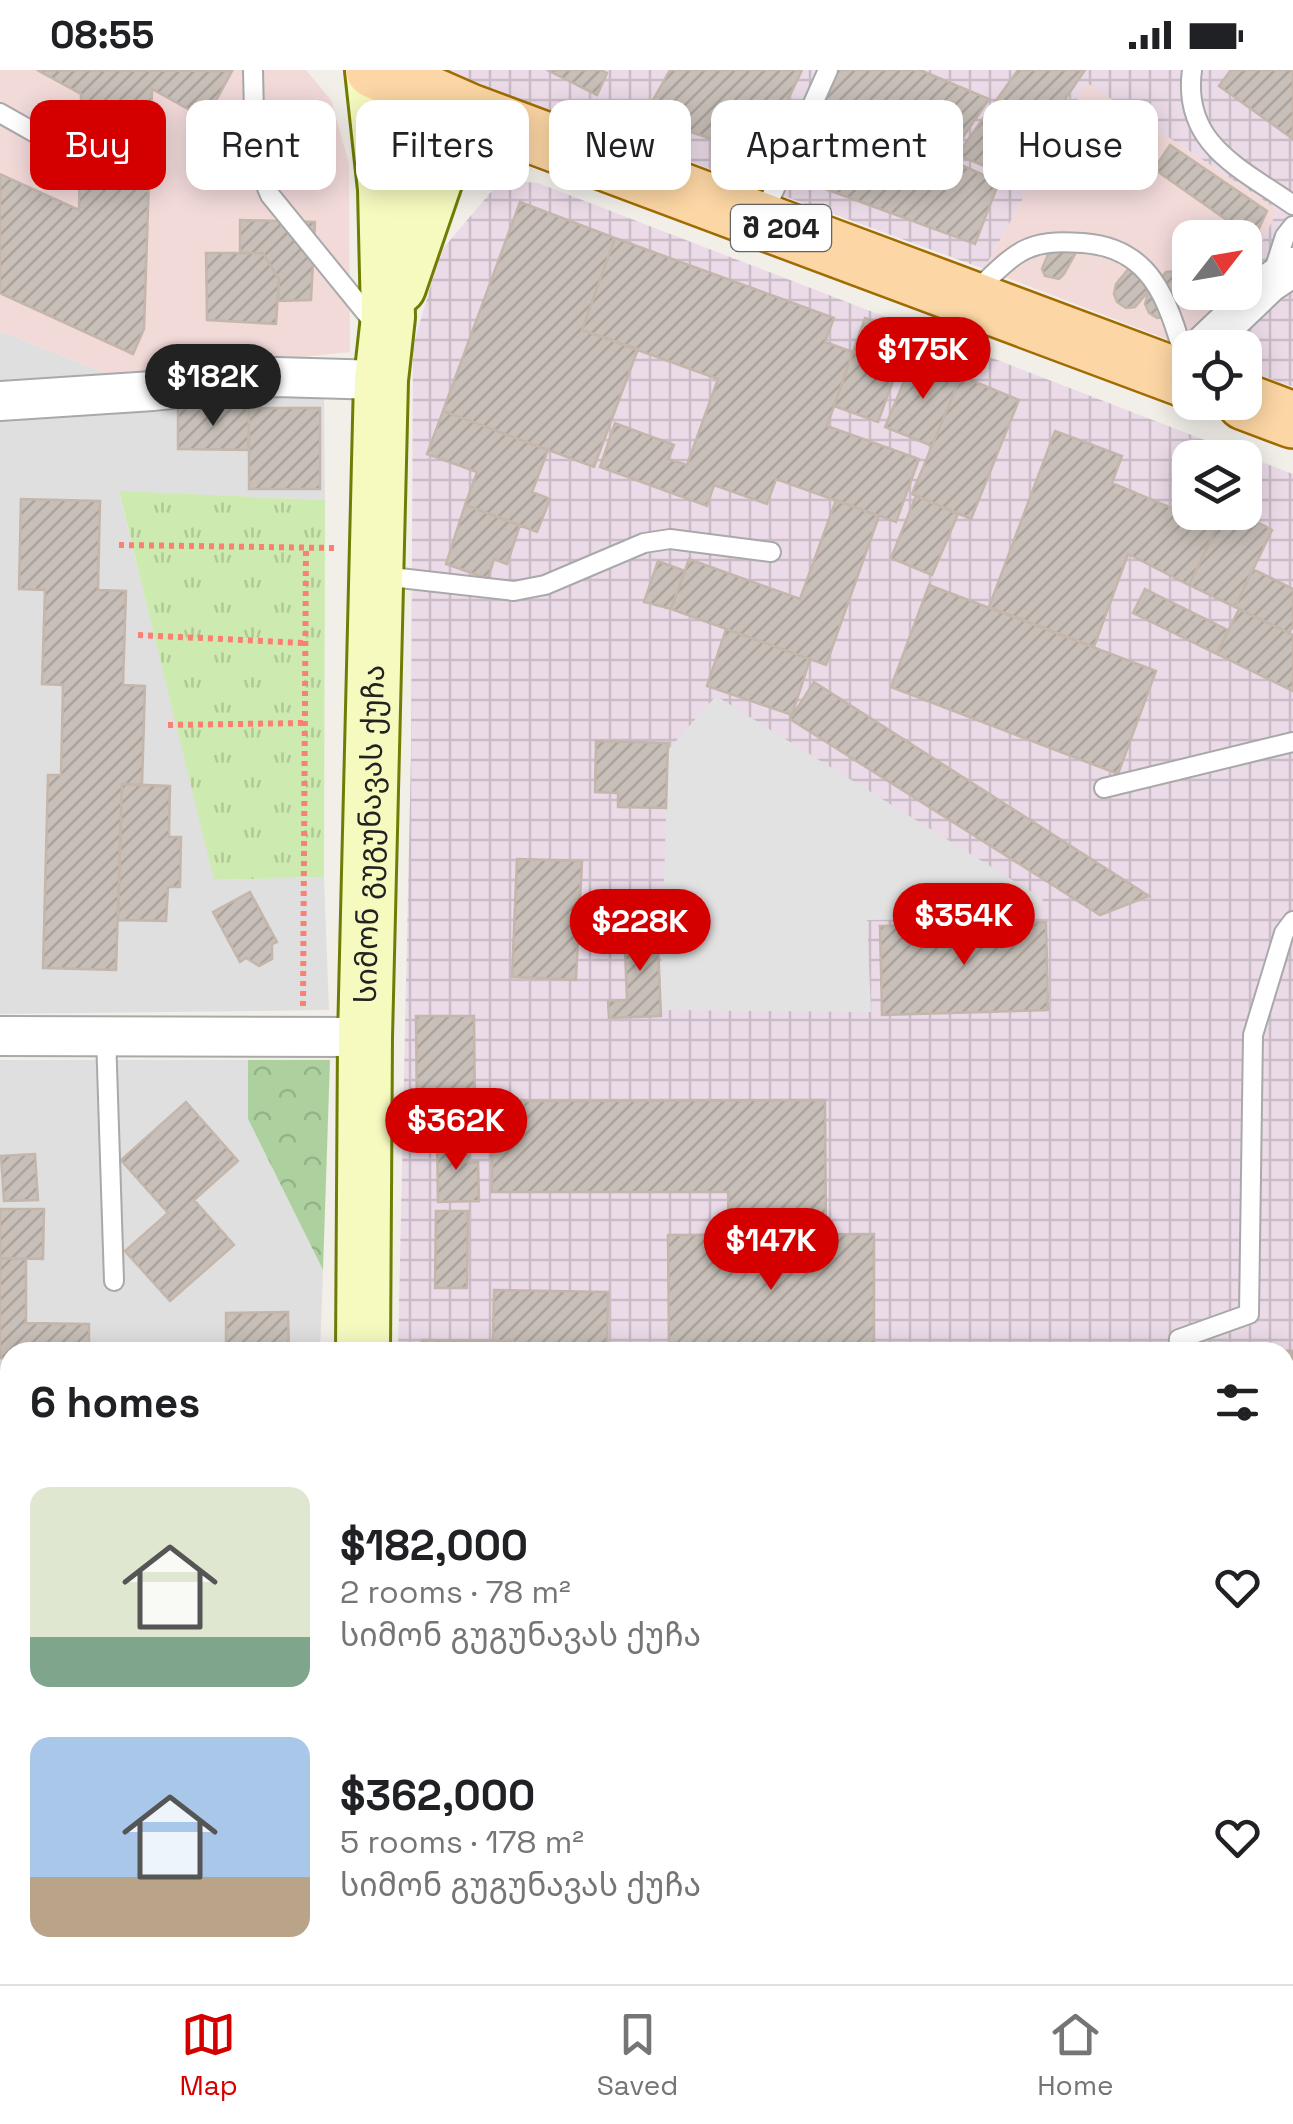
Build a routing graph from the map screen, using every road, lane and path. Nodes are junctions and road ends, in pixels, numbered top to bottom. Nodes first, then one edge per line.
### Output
1 (253, 70) edge
2 (373, 70) edge
3 (828, 70) edge
4 (1192, 70) edge
5 (443, 100) edge
6 (0, 113) edge
7 (30, 130) edge
8 (529, 134) edge
9 (433, 190) edge
10 (1293, 205) edge
11 (761, 220) junction
12 (1293, 226) edge
13 (1281, 275) edge
14 (966, 298) junction
15 (1178, 330) edge
16 (1225, 330) edge
17 (385, 345) junction
18 (1172, 360) edge
19 (0, 401) edge
20 (1262, 408) edge
21 (1293, 420) edge
22 (118, 545) dead end
23 (306, 548) junction
24 (771, 552) dead end
25 (377, 562) junction
26 (138, 635) dead end
27 (306, 643) junction
28 (304, 723) junction
29 (168, 725) dead end
30 (1293, 742) edge
31 (1104, 788) dead end
32 (1293, 922) edge
33 (0, 1036) edge
34 (106, 1036) junction
35 (302, 1037) junction
36 (366, 1037) junction
37 (114, 1281) dead end
38 (363, 1342) edge
39 (1179, 1342) edge

1 - 17 lane
2 - 5 main road, შ 204
2 - 17 main road, სიმონ გუგუნავას ქუჩა
3 - 11 lane
4 - 10 lane
6 - 7 lane
8 - 11 main road, შ 204
9 - 17 main road, სიმონ გუგუნავას ქუჩა
11 - 14 main road, შ 204
12 - 13 lane
13 - 16 street
14 - 15 lane
14 - 18 main road, შ 204
17 - 19 street
17 - 25 main road, სიმონ გუგუნავას ქუჩა
20 - 21 main road
22 - 23 path
23 - 25 path
23 - 27 path
24 - 25 lane
25 - 36 main road, სიმონ გუგუნავას ქუჩა
26 - 27 path
27 - 28 path
28 - 29 path
28 - 35 path
30 - 31 lane
32 - 39 lane
33 - 34 street
34 - 35 street
34 - 37 lane
35 - 36 street
36 - 38 main road, სიმონ გუგუნავას ქუჩა

